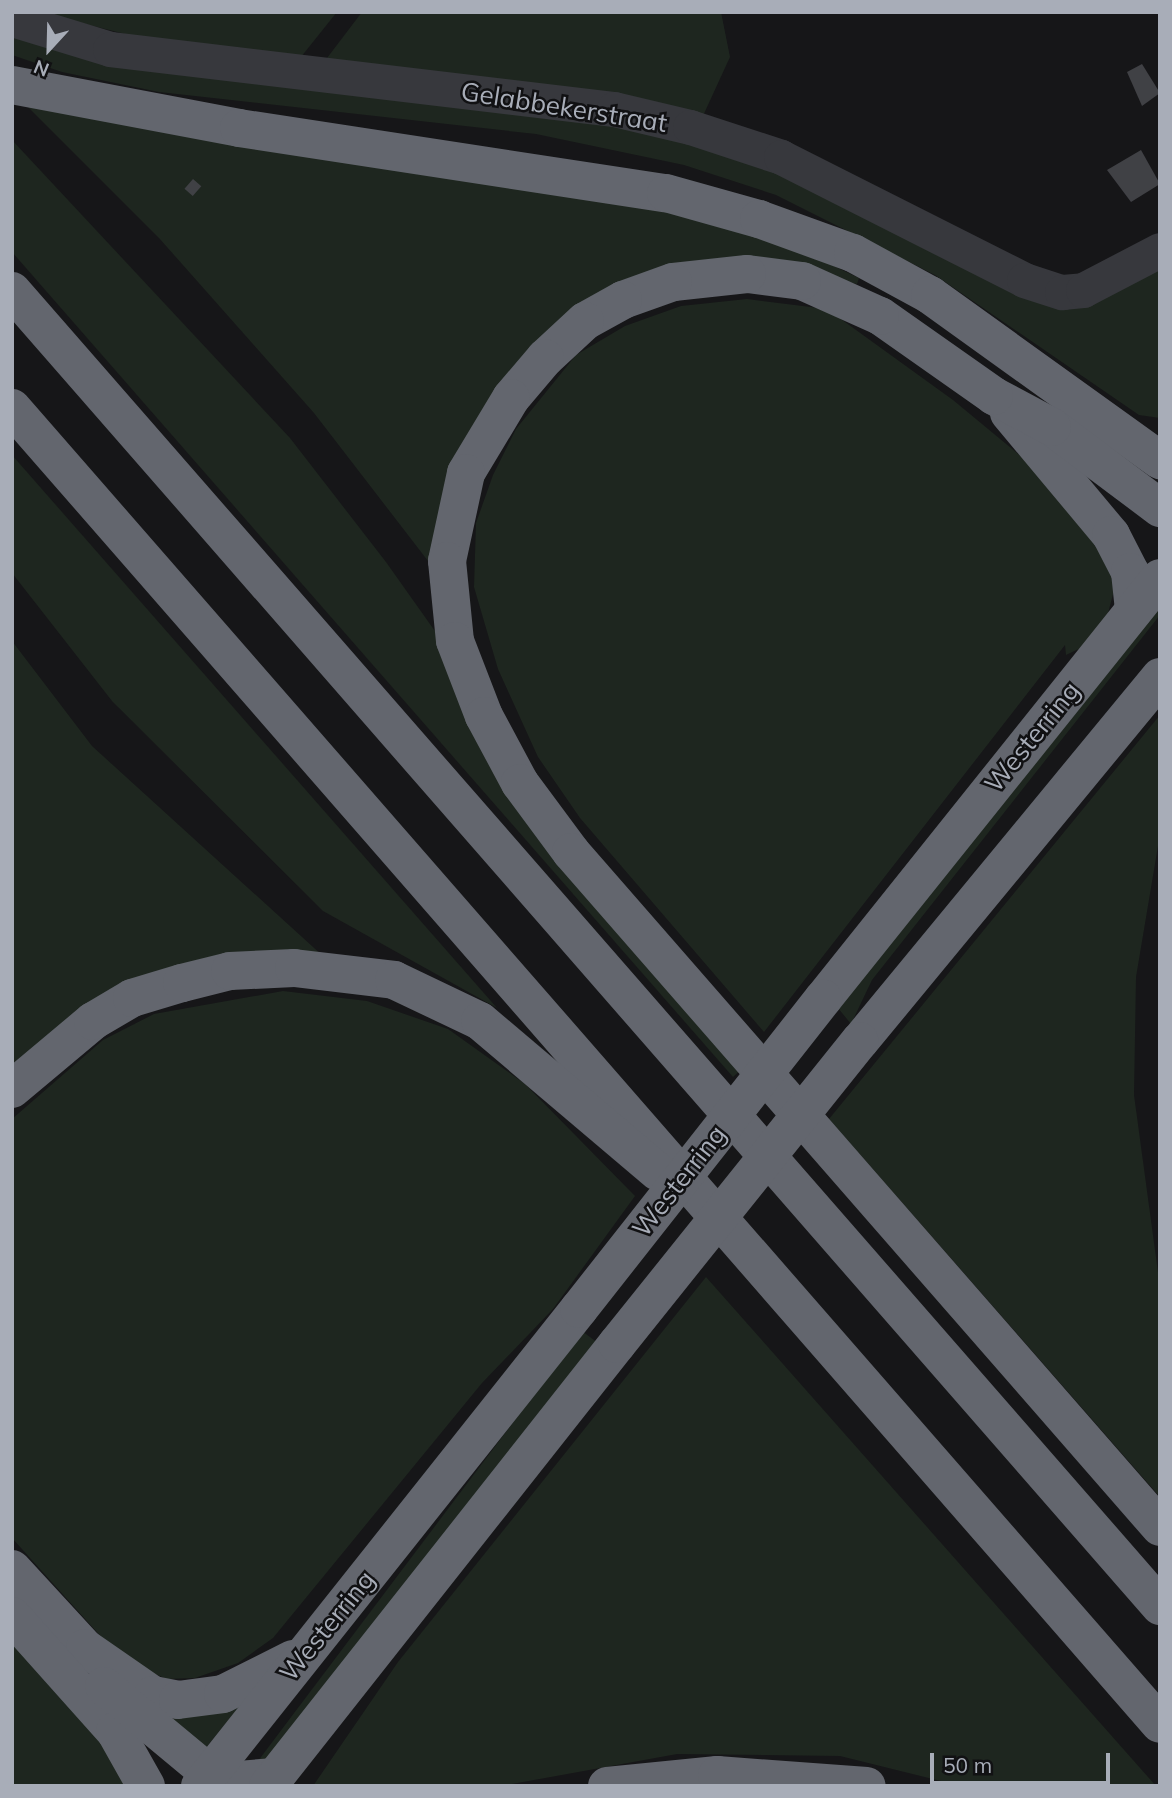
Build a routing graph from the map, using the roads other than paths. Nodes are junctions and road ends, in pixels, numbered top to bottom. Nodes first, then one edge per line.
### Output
1 (12, 19) edge
2 (12, 85) edge
3 (1160, 250) edge
4 (12, 291) edge
5 (994, 396) junction
6 (12, 408) edge
7 (1153, 447) edge
8 (1160, 508) edge
9 (1160, 578) edge
10 (1133, 610) junction
11 (1160, 677) edge
12 (12, 1089) edge
13 (717, 1216) junction
14 (1160, 1527) edge
15 (12, 1569) edge
16 (12, 1601) edge
17 (1160, 1606) edge
18 (12, 1616) edge
19 (304, 1653) junction
20 (1160, 1724) edge
21 (205, 1780) edge
22 (272, 1781) edge
23 (146, 1786) edge
24 (607, 1786) edge
25 (867, 1786) edge

1 - 3 street, Gelabbekerstraat
2 - 7 highway
4 - 17 highway
5 - 8 highway
5 - 10 highway
5 - 14 highway
6 - 13 highway
9 - 10 highway, Westerring
10 - 19 highway, Westerring, bridge
11 - 22 highway, Westerring, bridge
12 - 13 highway
13 - 20 highway
15 - 19 highway
16 - 21 highway
18 - 23 highway
19 - 21 highway, Westerring
21 - 22 highway
24 - 25 highway

